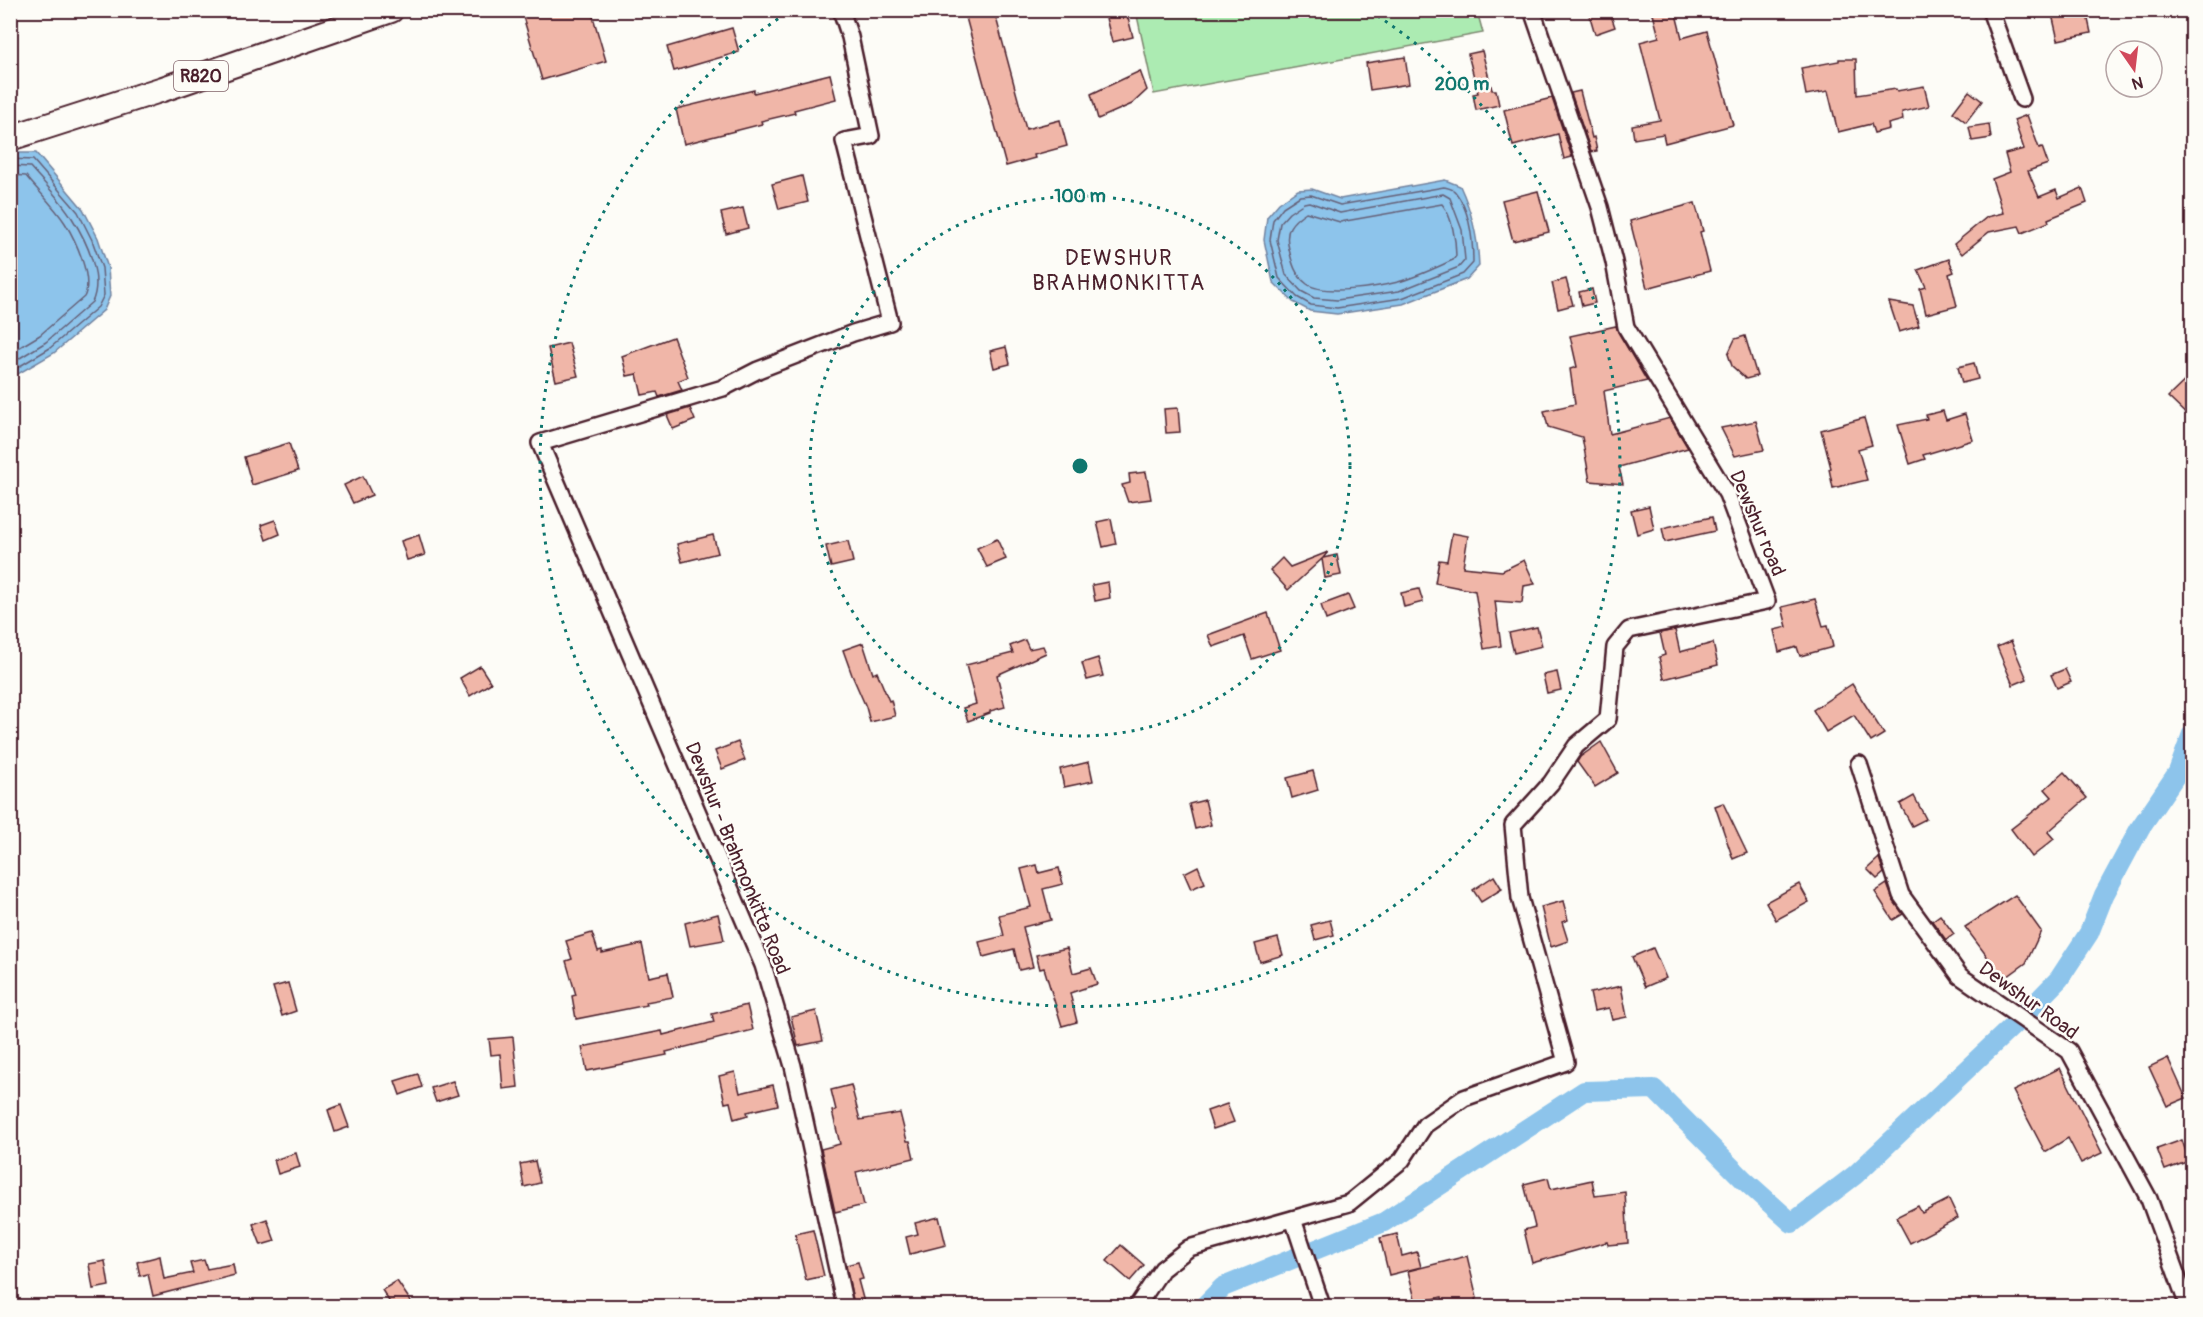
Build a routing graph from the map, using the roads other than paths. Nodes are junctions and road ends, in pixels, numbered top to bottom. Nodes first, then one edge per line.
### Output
1 (391, 10) edge
2 (841, 10) edge
3 (1532, 10) edge
4 (1990, 10) edge
5 (2022, 99) dead end
6 (10, 138) edge
7 (1859, 764) dead end
8 (1293, 1219) junction
9 (845, 1306) edge
10 (1137, 1306) edge
11 (1322, 1306) edge
12 (2188, 1306) edge

1 - 6 main road, R820
2 - 9 street, Dewshur - Brahmonkitta Road
3 - 8 street, Dewshur road
4 - 5 street
7 - 12 street, Dewshur Road
8 - 10 street
8 - 11 street

